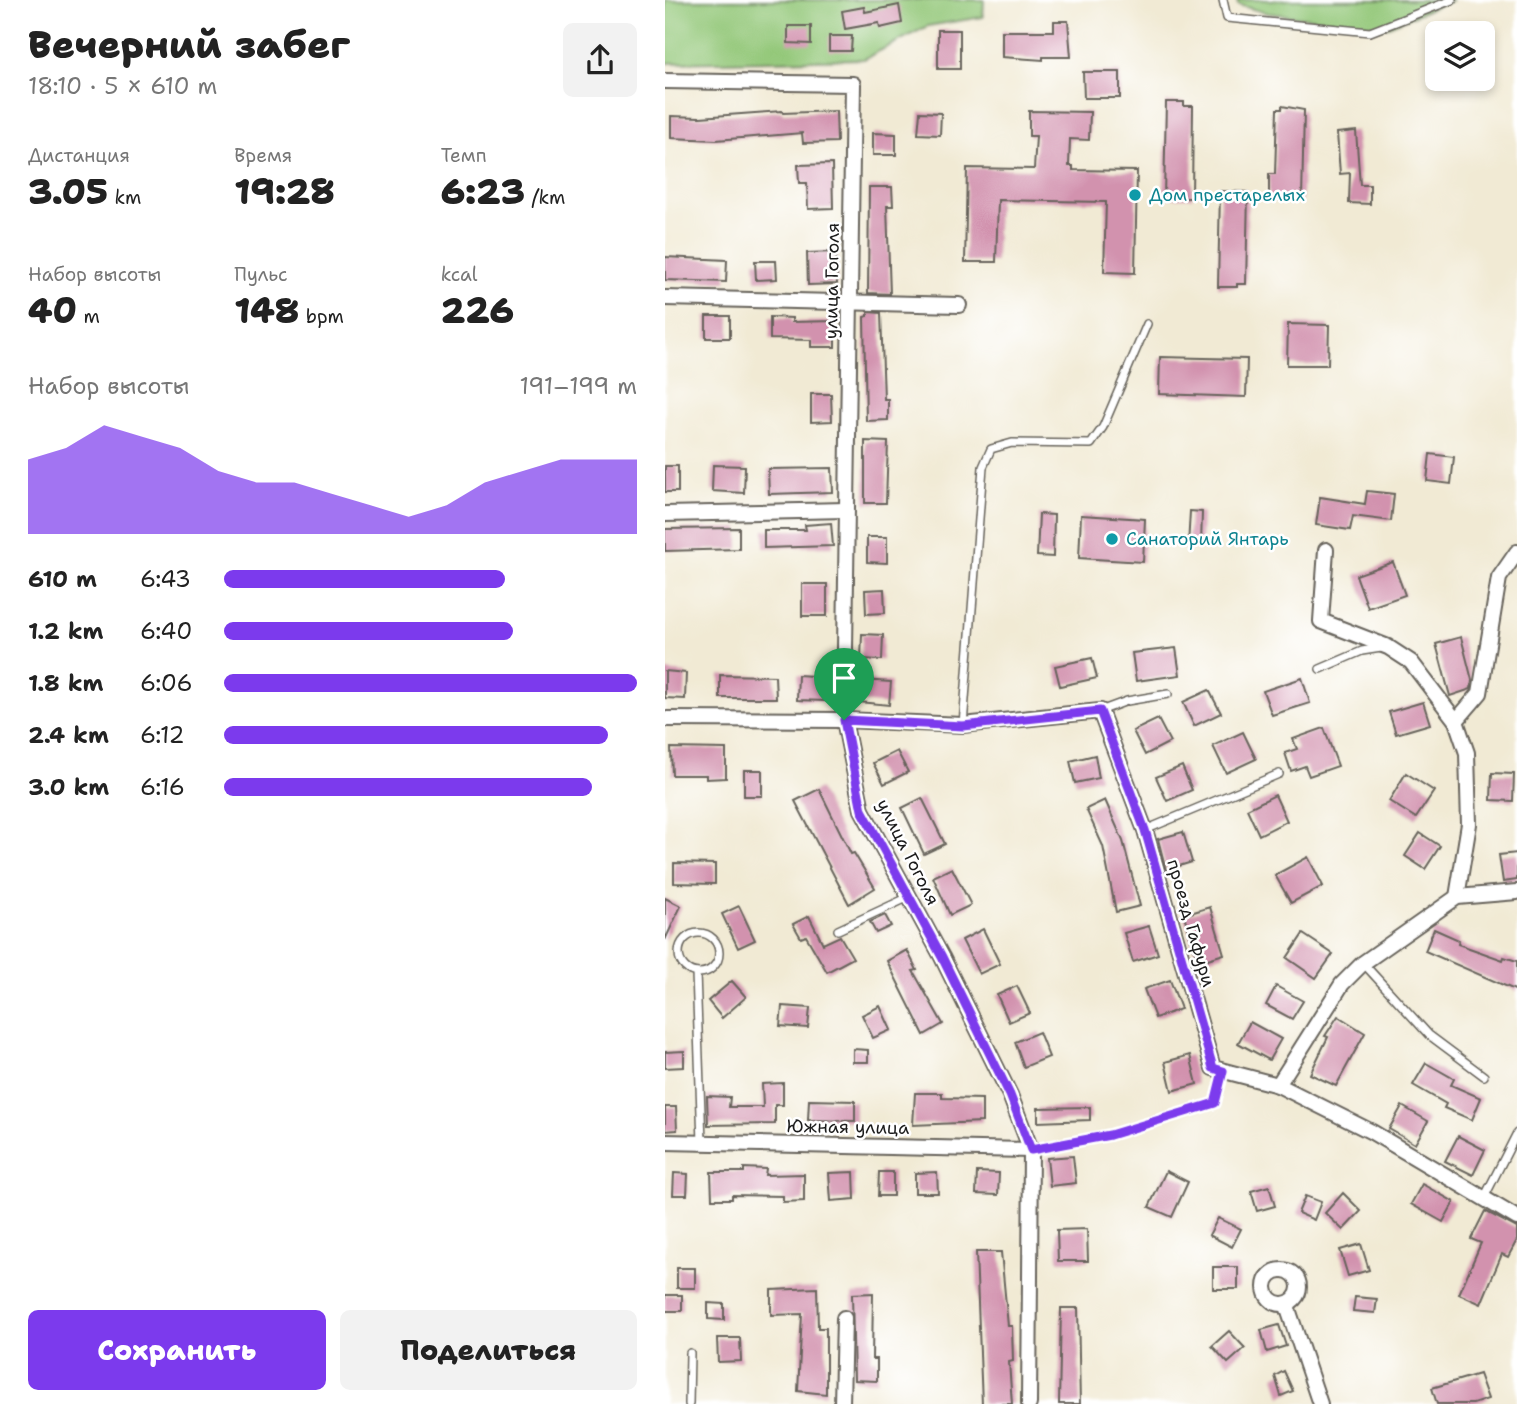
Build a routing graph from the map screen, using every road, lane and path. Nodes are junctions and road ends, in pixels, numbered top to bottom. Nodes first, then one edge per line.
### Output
1 (1223, 0) edge
2 (1452, 0) edge
3 (665, 81) edge
4 (665, 298) edge
5 (851, 305) junction
6 (959, 305) dead end
7 (1147, 324) dead end
8 (846, 510) junction
9 (665, 514) edge
10 (1326, 550) dead end
11 (1517, 552) edge
12 (1388, 647) junction
13 (1320, 669) dead end
14 (1168, 694) dead end
15 (1100, 711) junction
16 (665, 719) edge
17 (844, 720) junction
18 (1456, 721) junction
19 (963, 726) junction
20 (1279, 774) dead end
21 (1145, 830) junction
22 (1517, 892) edge
23 (909, 896) junction
24 (1457, 897) junction
25 (838, 930) dead end
26 (1363, 963) junction
27 (696, 973) junction
28 (1223, 1071) junction
29 (1484, 1076) dead end
30 (1277, 1085) junction
31 (1517, 1133) edge
32 (665, 1142) edge
33 (702, 1142) junction
34 (1031, 1150) junction
35 (1483, 1200) junction
36 (1517, 1218) edge
37 (1287, 1306) dead end
38 (843, 1318) dead end
39 (689, 1353) dead end
40 (689, 1404) edge
41 (842, 1404) edge
42 (1029, 1404) edge
43 (1320, 1404) edge

1 - 2 lane
3 - 5 street, улица Гоголя
4 - 5 street
5 - 6 street
5 - 8 street, улица Гоголя
7 - 19 lane
8 - 9 street
8 - 17 street, улица Гоголя
10 - 12 street
11 - 18 street
12 - 13 lane
12 - 18 street
14 - 15 lane
15 - 19 street
15 - 21 street, проезд Гафури
16 - 17 street
17 - 19 street
17 - 23 street, улица Гоголя
18 - 24 street
20 - 21 lane
21 - 28 street, проезд Гафури
22 - 24 street
23 - 25 lane
23 - 34 street, улица Гоголя
24 - 26 street
26 - 29 lane
26 - 30 street
27 - 27 lane
27 - 33 lane
28 - 30 street
28 - 34 path
30 - 35 street
31 - 35 lane
32 - 33 street, Южная улица
33 - 34 street, Южная улица
34 - 42 street, улица Гоголя
35 - 36 street
37 - 43 street
38 - 41 street
39 - 40 lane

